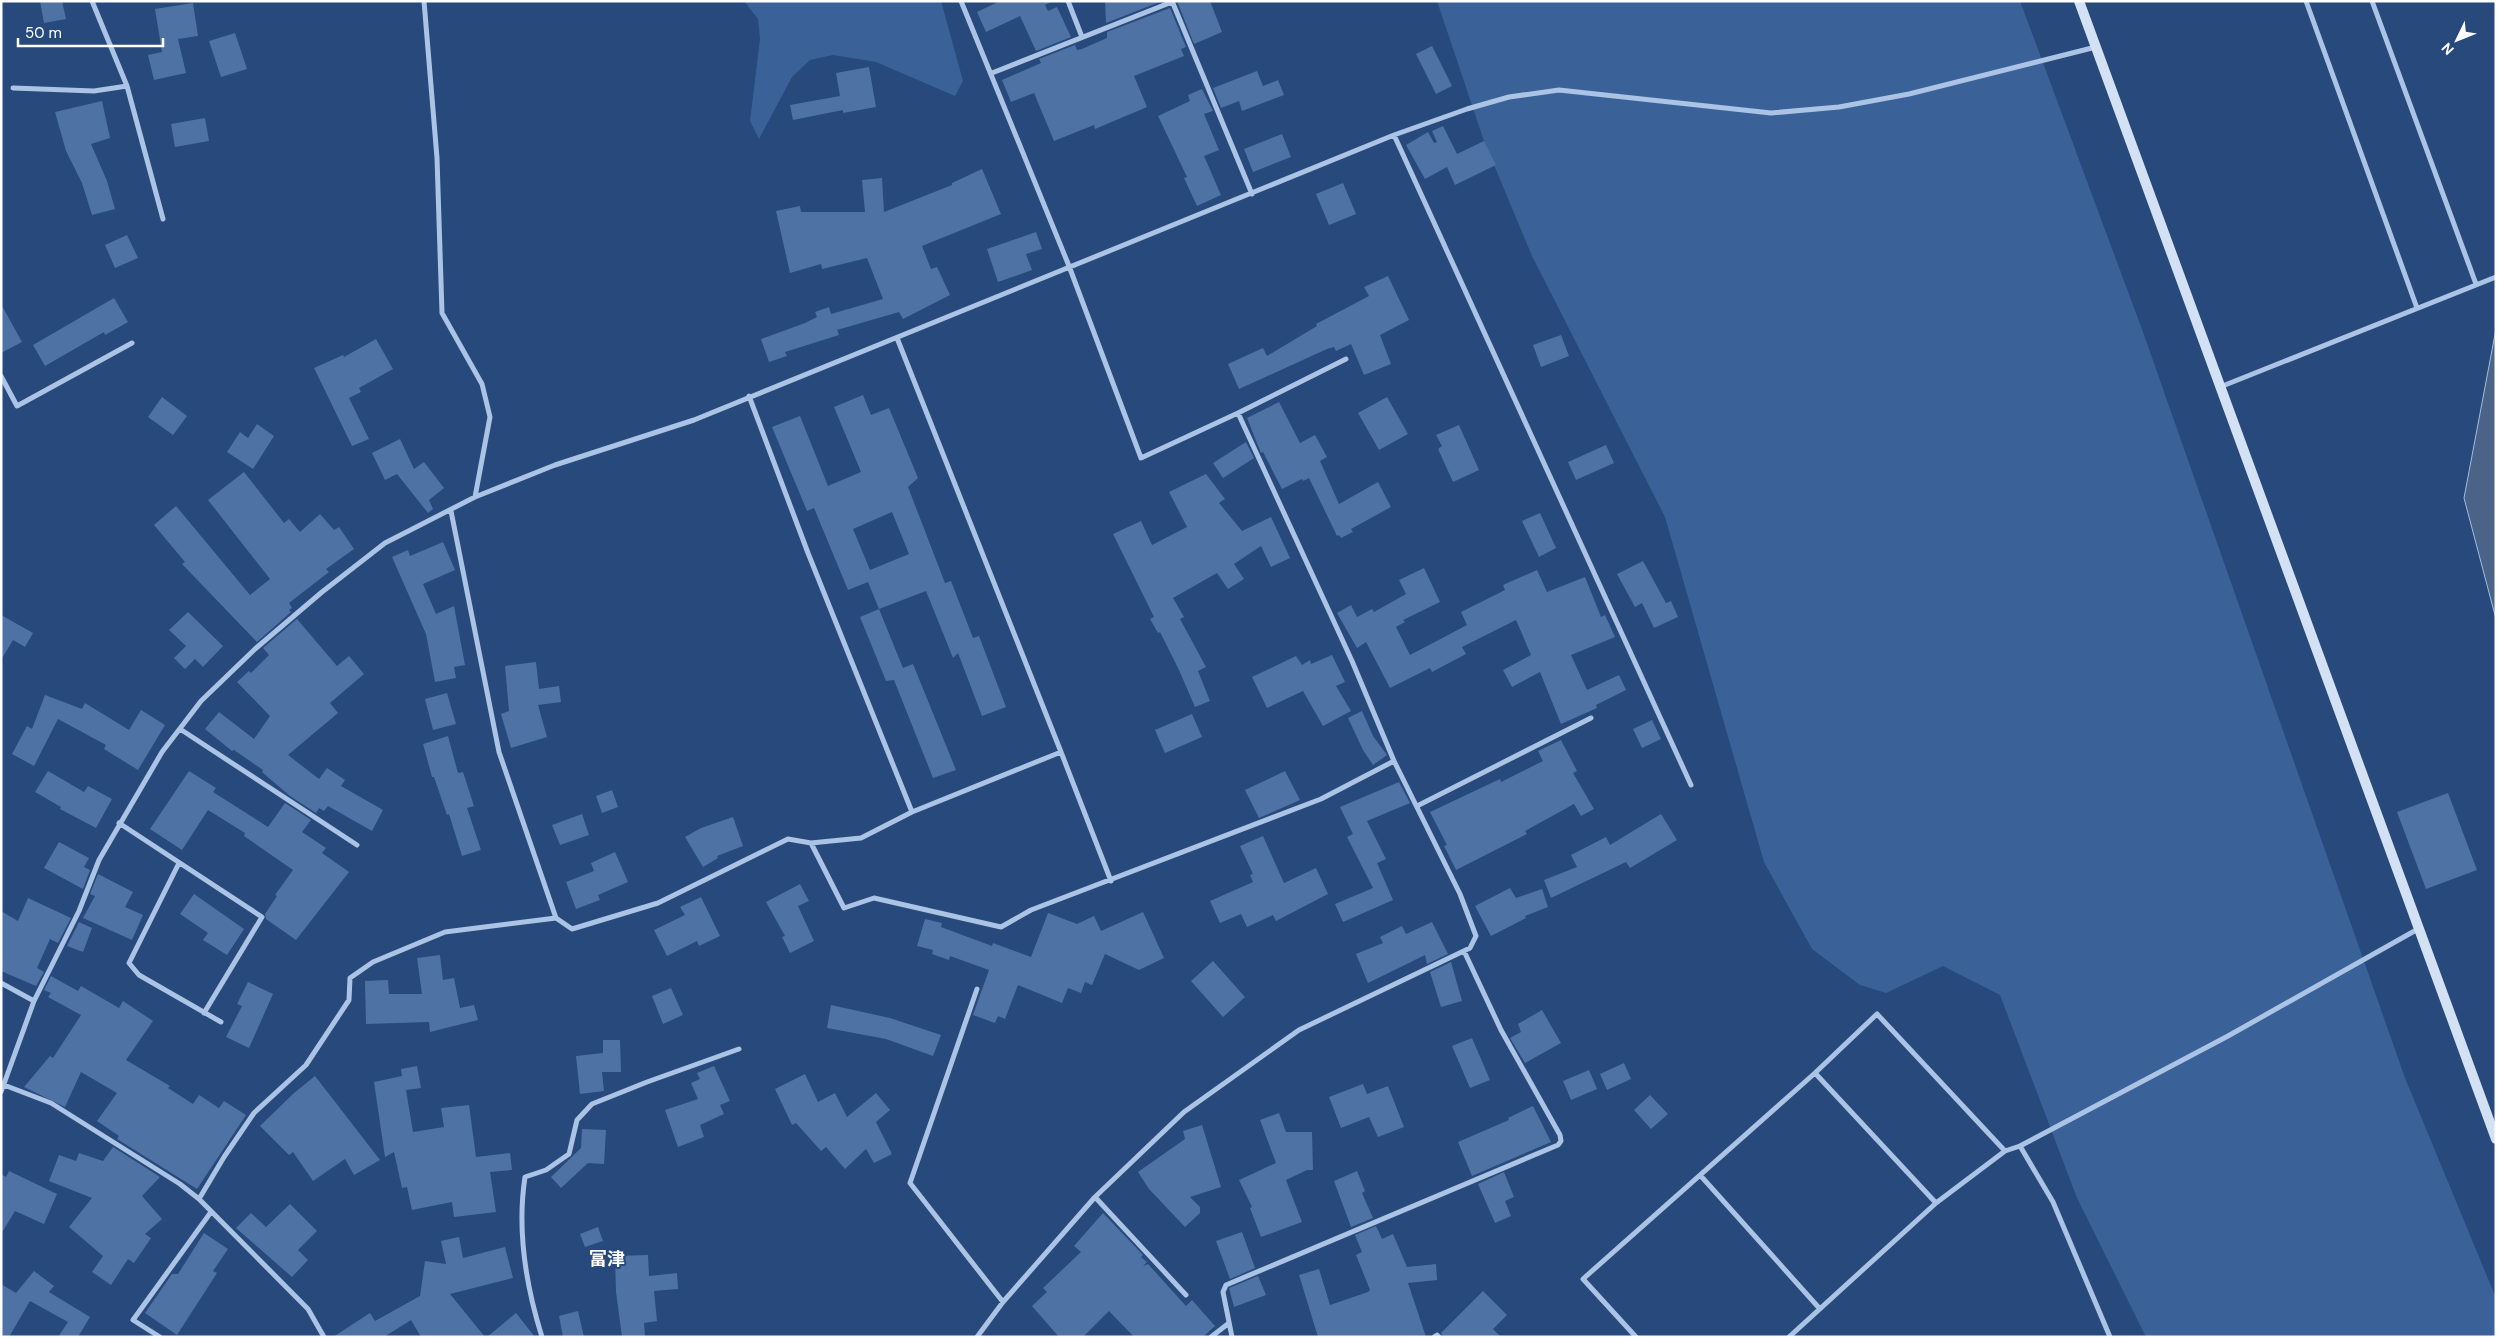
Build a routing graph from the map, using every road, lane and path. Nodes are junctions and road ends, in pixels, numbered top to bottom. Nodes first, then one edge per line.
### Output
1 (92, 1) edge
2 (424, 1) edge
3 (962, 1) edge
4 (1068, 1) edge
5 (2079, 1) edge
6 (2306, 1) edge
7 (2372, 1) edge
8 (1172, 2) edge
9 (1082, 37) junction
10 (2096, 47) junction
11 (992, 72) junction
12 (128, 86) junction
13 (13, 88) dead end
14 (1394, 135) junction
15 (1252, 194) junction
16 (163, 219) dead end
17 (1069, 266) junction
18 (2496, 277) edge
19 (2476, 284) junction
20 (2417, 308) junction
21 (896, 338) junction
22 (132, 343) dead end
23 (1346, 359) dead end
24 (1, 376) edge
25 (2219, 387) junction
26 (749, 396) junction
27 (1238, 412) junction
28 (475, 497) junction
29 (452, 511) junction
30 (1590, 718) dead end
31 (180, 729) junction
32 (1061, 752) junction
33 (1394, 761) junction
34 (1691, 784) dead end
35 (1417, 806) junction
36 (912, 812) junction
37 (119, 823) junction
38 (811, 843) junction
39 (357, 845) dead end
40 (179, 862) junction
41 (1111, 881) junction
42 (556, 918) junction
43 (2418, 929) junction
44 (1464, 951) junction
45 (1, 983) edge
46 (977, 989) dead end
47 (34, 1001) junction
48 (204, 1013) junction
49 (221, 1022) dead end
50 (739, 1049) dead end
51 (1815, 1073) junction
52 (4, 1085) junction
53 (1, 1092) edge
54 (2496, 1139) edge
55 (2020, 1146) junction
56 (2005, 1151) junction
57 (1700, 1175) junction
58 (1095, 1197) junction
59 (199, 1199) junction
60 (1936, 1203) junction
61 (211, 1212) junction
62 (1186, 1295) dead end
63 (1003, 1302) junction
64 (1820, 1309) junction
65 (1229, 1323) junction
66 (160, 1337) edge
67 (324, 1337) edge
68 (542, 1337) edge
69 (977, 1337) edge
70 (1211, 1337) edge
71 (1232, 1337) edge
72 (1434, 1337) edge
73 (1439, 1337) edge
74 (1636, 1337) edge
75 (1789, 1337) edge
76 (2110, 1337) edge

1 - 12 street
2 - 28 street
3 - 11 street
4 - 9 street
5 - 10 street
6 - 20 street
7 - 19 street
8 - 9 street
8 - 15 street
9 - 11 street
10 - 14 street
10 - 25 street
11 - 17 street
12 - 13 street
12 - 16 street
14 - 15 street
14 - 34 street
15 - 17 street
17 - 21 street
17 - 27 street
18 - 19 street
19 - 20 street
20 - 25 street
21 - 26 street
21 - 32 street
22 - 24 street
23 - 27 street
25 - 43 street
26 - 28 street
26 - 36 street
27 - 33 street
28 - 29 street
29 - 31 street
29 - 42 street
30 - 35 street
31 - 37 street
31 - 39 street
32 - 36 street
32 - 41 street
33 - 35 street
33 - 41 street
35 - 44 street
36 - 38 street
37 - 40 street
37 - 47 street
38 - 41 street
38 - 42 street
40 - 48 street
40 - 48 street
42 - 59 street
43 - 54 street
43 - 55 street
44 - 58 street
44 - 65 street
45 - 47 street
46 - 63 street
47 - 52 street
48 - 49 street
50 - 68 street
51 - 56 street
51 - 57 street
51 - 60 street
52 - 53 street
52 - 59 street
55 - 56 street
55 - 76 street
56 - 60 street
57 - 64 street
57 - 74 street
58 - 62 street
58 - 63 street
59 - 61 street
60 - 64 street
61 - 66 street
61 - 67 street
63 - 69 street
64 - 75 street
65 - 70 street
65 - 71 street
72 - 73 street

